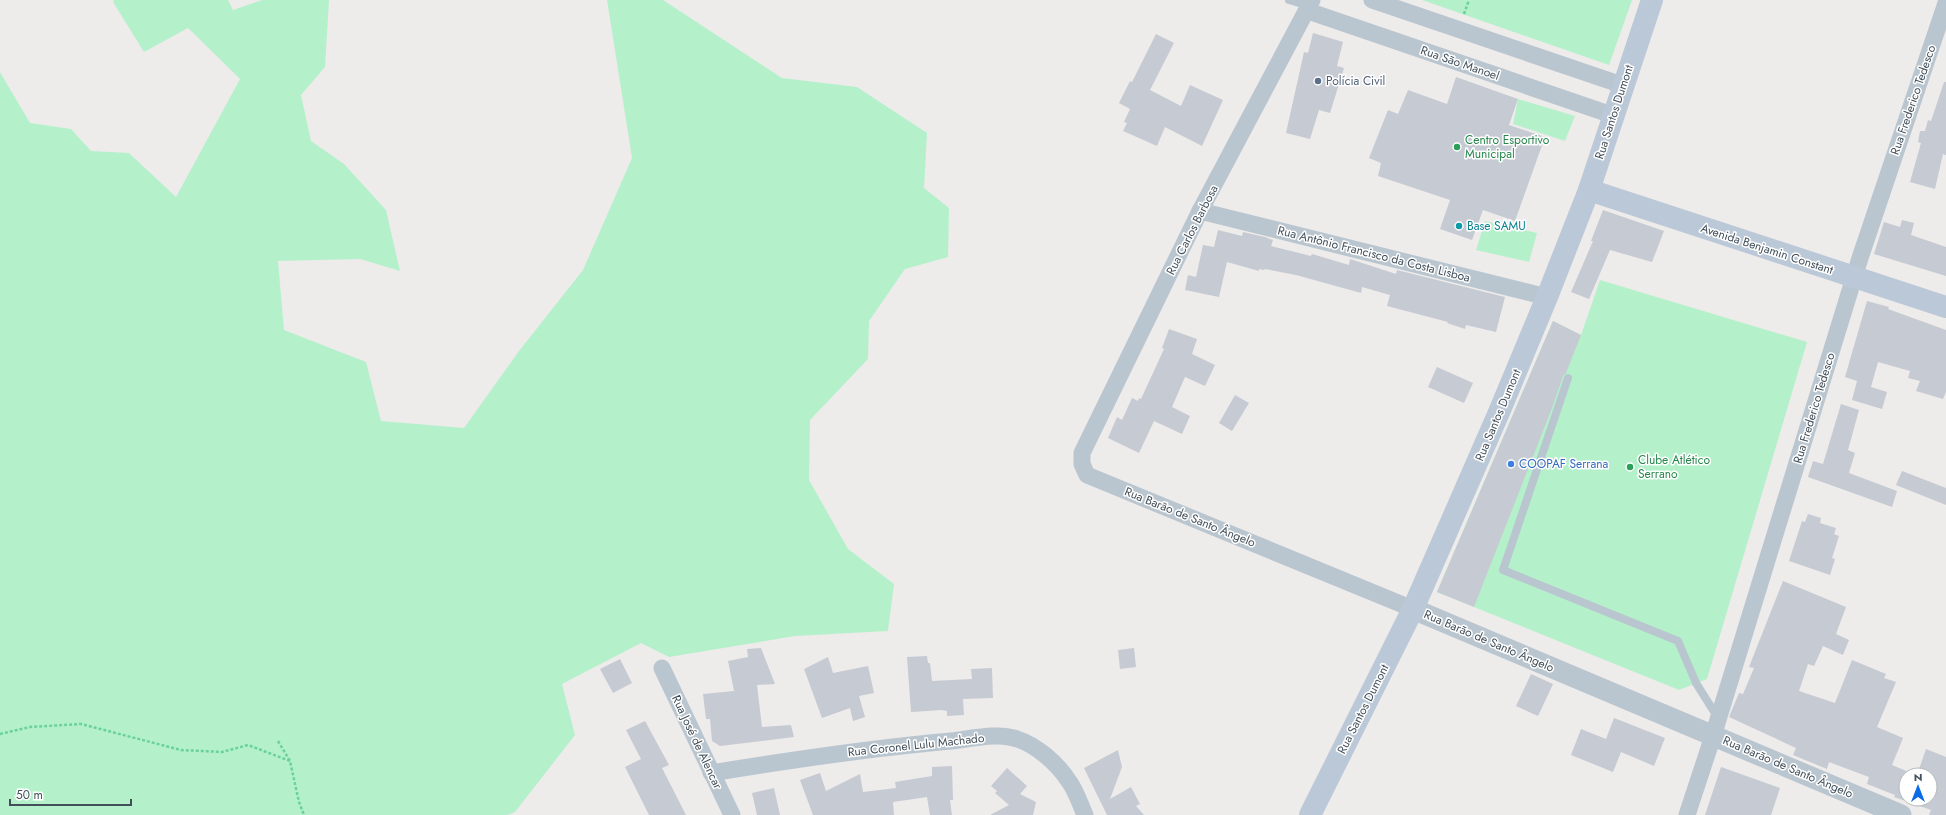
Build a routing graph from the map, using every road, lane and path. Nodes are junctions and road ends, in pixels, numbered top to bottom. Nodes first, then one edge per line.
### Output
1 (1289, 0) edge
2 (1372, 0) edge
3 (1652, 0) edge
4 (1946, 3) edge
5 (1309, 6) edge
6 (1622, 85) junction
7 (1612, 115) junction
8 (1589, 190) junction
9 (1200, 211) junction
10 (1854, 277) junction
11 (1547, 297) junction
12 (1946, 307) edge
13 (1568, 378) dead end
14 (1082, 464) joint
15 (1413, 609) junction
16 (662, 668) dead end
17 (1716, 727) junction
18 (0, 734) edge
19 (278, 741) dead end
20 (290, 761) junction
21 (712, 773) junction
22 (304, 815) edge
23 (732, 815) edge
24 (1085, 815) edge
25 (1310, 815) edge
26 (1687, 815) edge
27 (1901, 815) edge

1 - 5 lane
2 - 6 street
3 - 6 main road, Rua Santos Dumont
4 - 10 street, Rua Frederico Tedesco
5 - 7 street, Rua São Manoel
5 - 9 street, Rua Carlos Barbosa
6 - 7 main road, Rua Santos Dumont
7 - 8 main road, Rua Santos Dumont
8 - 10 main road, Avenida Benjamin Constant
8 - 11 main road, Rua Santos Dumont
9 - 11 street, Rua Antônio Francisco da Costa Lisboa
9 - 14 street, Rua Carlos Barbosa
10 - 12 main road, Avenida Benjamin Constant
10 - 17 street, Rua Frederico Tedesco
11 - 15 main road, Rua Santos Dumont
13 - 17 lane
14 - 15 street, Rua Barão de Santo Ângelo
15 - 17 street, Rua Barão de Santo Ângelo
15 - 25 main road, Rua Santos Dumont
16 - 21 street, Rua José de Alencar
17 - 26 street, Rua Frederico Tedesco
17 - 27 street, Rua Barão de Santo Ângelo
18 - 20 path
19 - 20 path
20 - 22 path
21 - 23 street, Rua José de Alencar
21 - 24 street, Rua Coronel Lulu Machado

